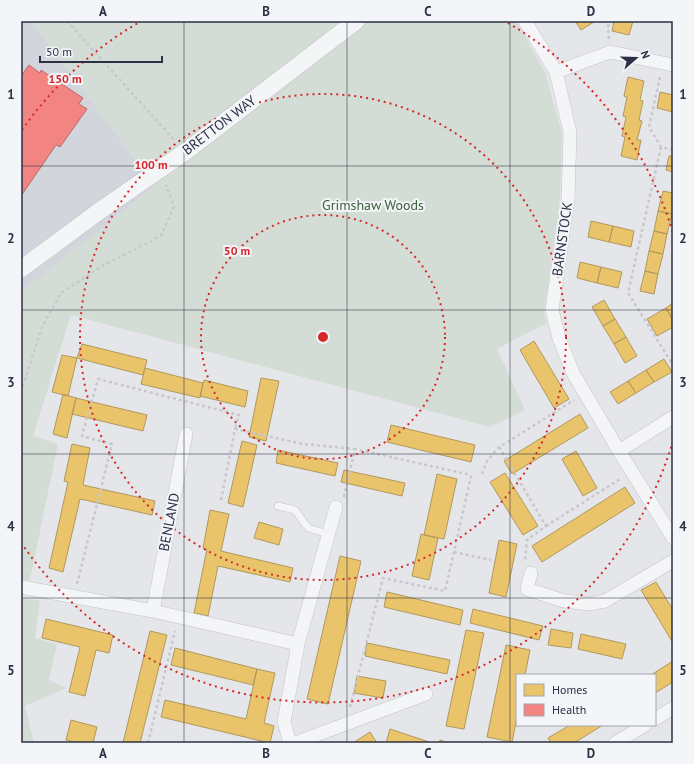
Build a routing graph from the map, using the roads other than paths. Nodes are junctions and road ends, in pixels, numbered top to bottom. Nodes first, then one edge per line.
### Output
1 (356, 21) edge
2 (525, 21) edge
3 (668, 64) edge
4 (556, 72) junction
5 (21, 269) edge
6 (673, 417) edge
7 (186, 434) dead end
8 (619, 451) junction
9 (278, 506) dead end
10 (335, 510) road end
11 (328, 534) junction
12 (673, 538) edge
13 (673, 560) edge
14 (531, 574) road end
15 (21, 587) edge
16 (153, 611) junction
17 (298, 644) junction
18 (426, 694) dead end
19 (673, 708) edge
20 (656, 718) edge
21 (643, 726) edge
22 (290, 743) edge
23 (295, 743) edge
24 (615, 743) edge

1 - 5 street, BRETTON WAY
2 - 4 street, BARNSTOCK
3 - 4 street
4 - 8 street, BARNSTOCK
6 - 8 street
7 - 16 street, BENLAND
8 - 12 street, BARNSTOCK
9 - 11 lane
10 - 11 street
11 - 17 street
13 - 14 street
15 - 16 street
16 - 17 street
17 - 22 street
18 - 23 street
19 - 20 street
21 - 24 street

